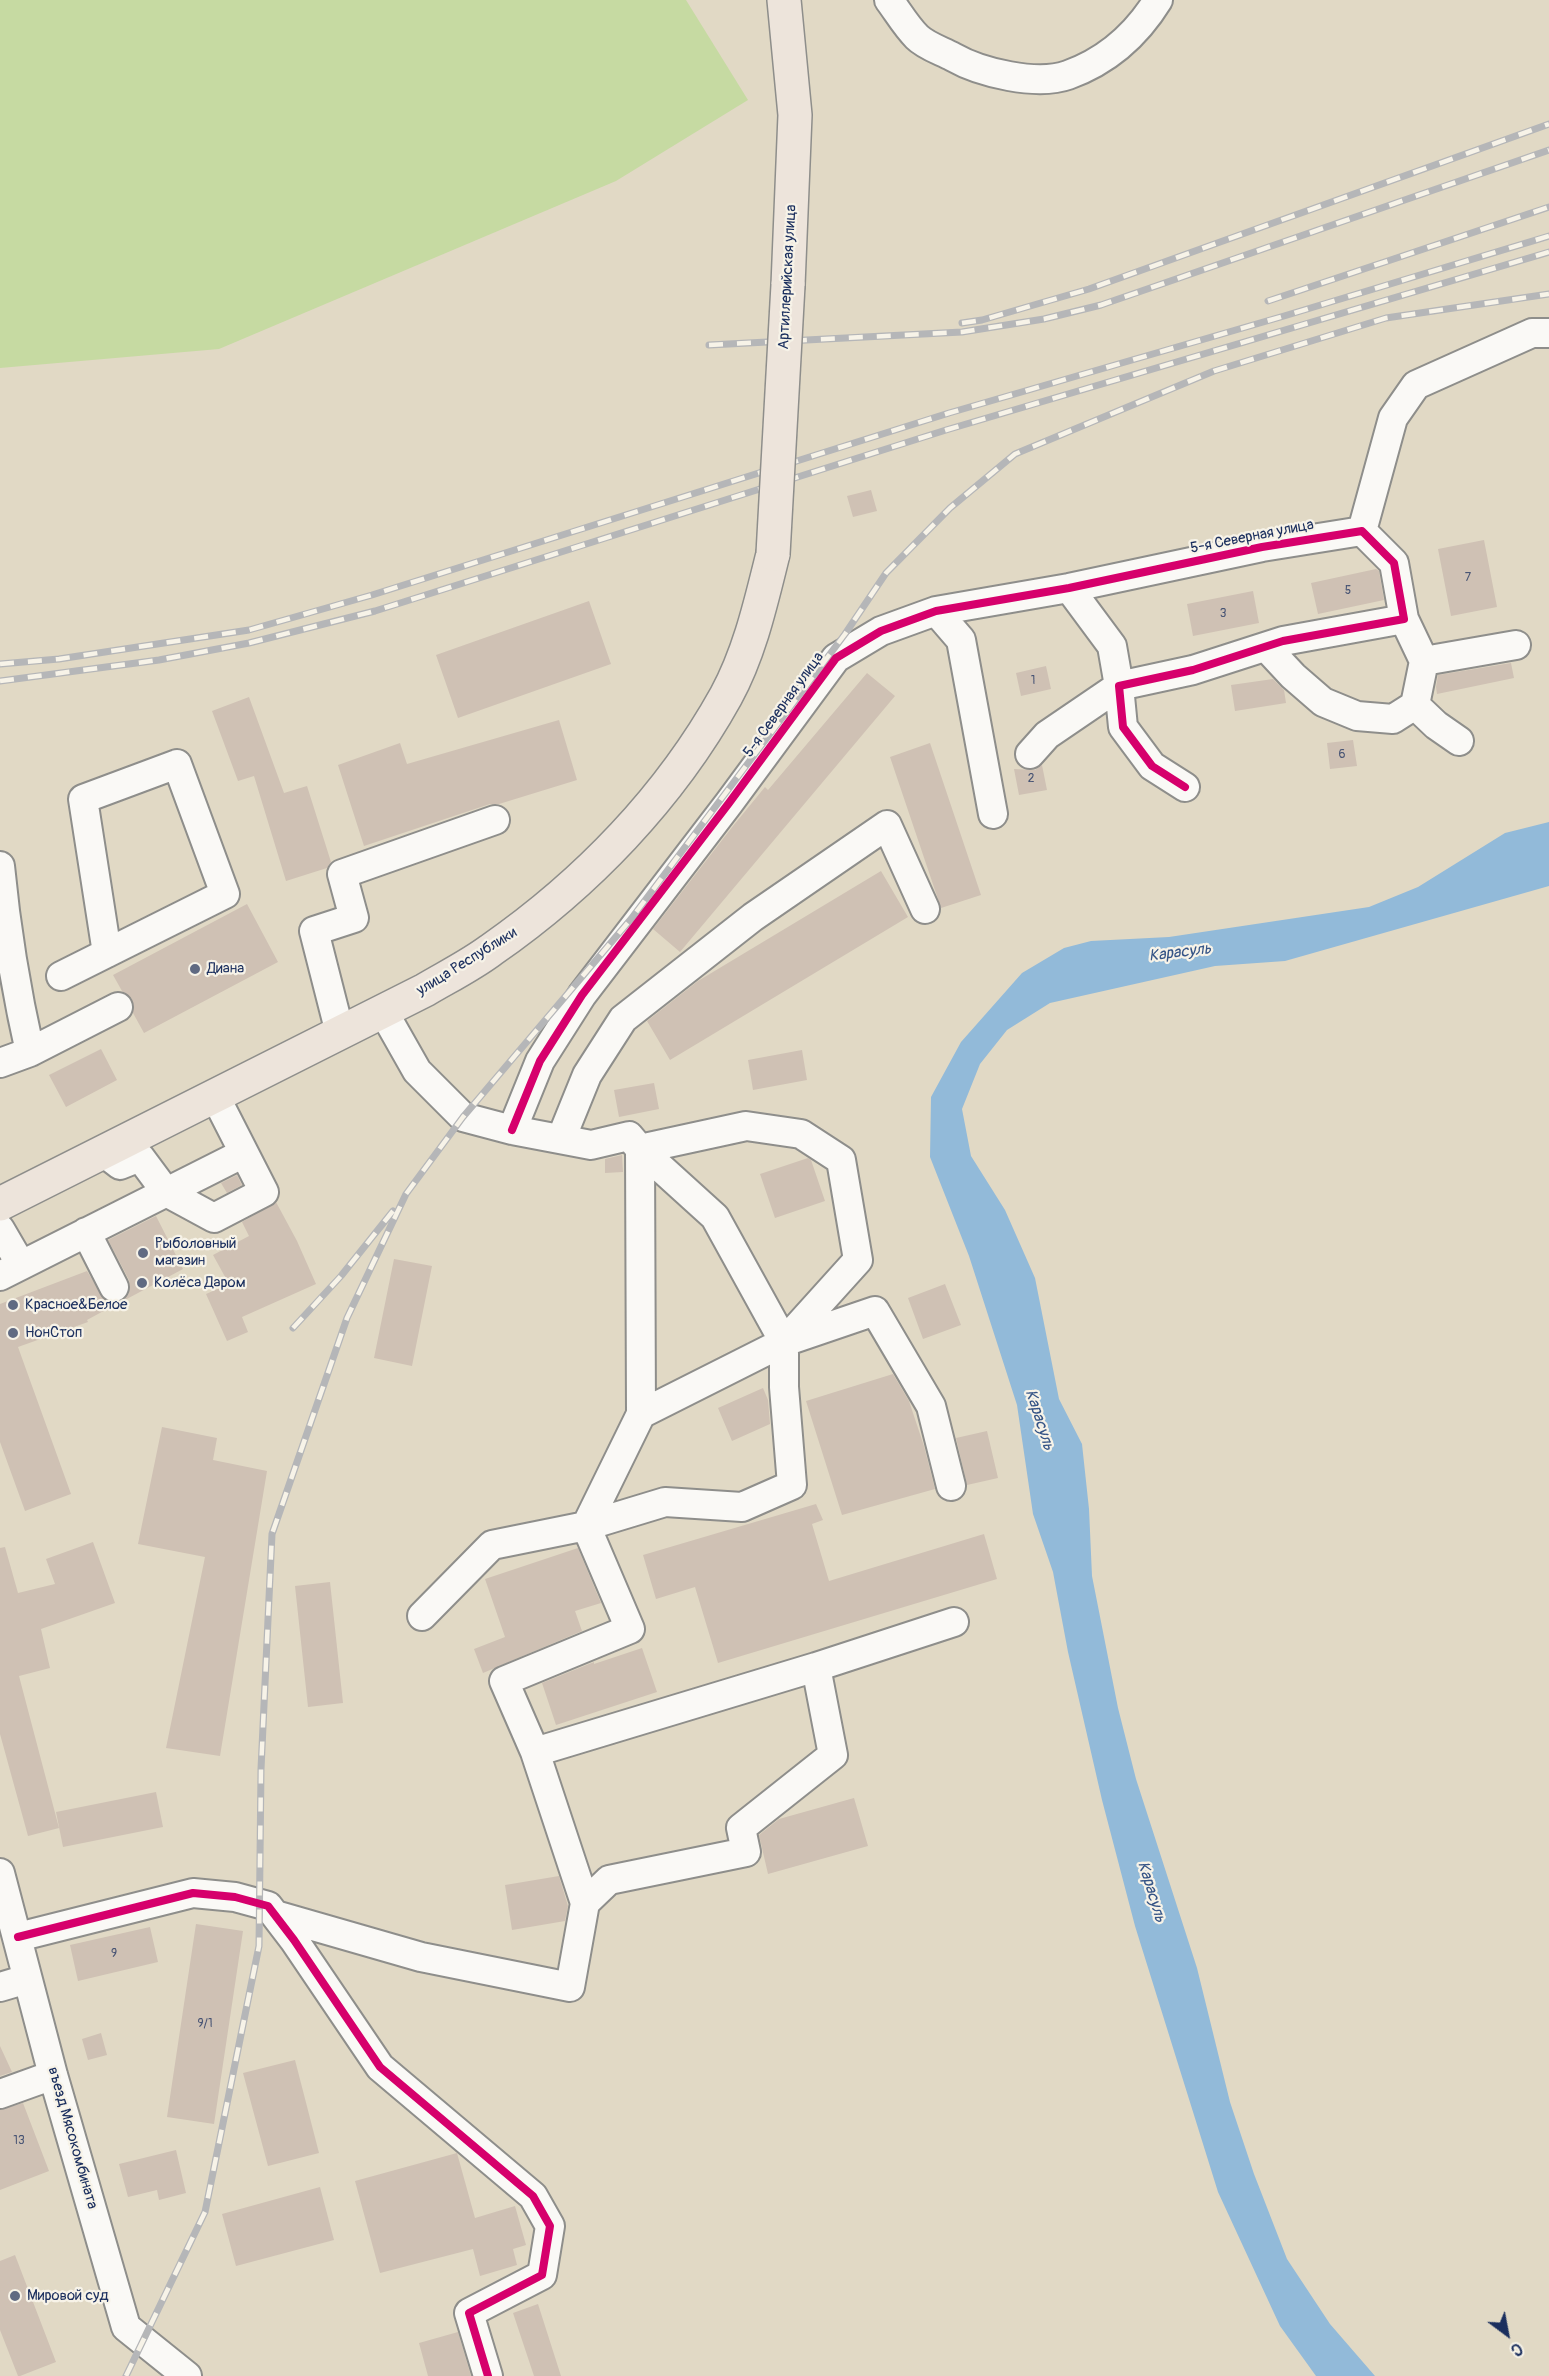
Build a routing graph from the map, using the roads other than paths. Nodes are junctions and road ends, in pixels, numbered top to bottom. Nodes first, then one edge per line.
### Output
1 (784, 0) edge
2 (890, 0) edge
3 (1158, 0) edge
4 (1549, 333) edge
5 (1362, 531) junction
6 (773, 554) joint
7 (1069, 588) junction
8 (936, 610) junction
9 (1404, 619) junction
10 (1516, 645) dead end
11 (1266, 647) junction
12 (1424, 661) junction
13 (1119, 686) junction
14 (1415, 705) junction
15 (1459, 741) dead end
16 (1030, 753) dead end
17 (1185, 787) dead end
18 (993, 814) dead end
19 (495, 820) dead end
20 (0, 866) edge
21 (925, 909) dead end
22 (107, 953) junction
23 (61, 976) dead end
24 (118, 1007) dead end
25 (383, 1011) junction
26 (340, 1033) junction
27 (30, 1052) junction
28 (0, 1063) edge
29 (215, 1096) junction
30 (512, 1130) junction
31 (561, 1139) junction
32 (640, 1149) junction
33 (103, 1152) junction
34 (244, 1153) junction
35 (166, 1192) junction
36 (0, 1204) edge
37 (0, 1229) edge
38 (86, 1232) junction
39 (10, 1270) edge
40 (114, 1287) dead end
41 (784, 1342) junction
42 (641, 1414) junction
43 (951, 1486) dead end
44 (586, 1526) junction
45 (423, 1616) dead end
46 (954, 1622) dead end
47 (816, 1667) junction
48 (535, 1752) junction
49 (0, 1873) edge
50 (585, 1903) junction
51 (275, 1915) junction
52 (18, 1937) junction
53 (27, 1979) junction
54 (0, 1987) edge
55 (53, 2075) junction
56 (0, 2094) edge
57 (187, 2376) edge
58 (488, 2376) edge

1 - 6 main road, Артиллерийская улица, bridge
2 - 3 street
4 - 5 street
5 - 7 street, 5-я Северная улица
5 - 9 street
6 - 25 main road, улица Республики
7 - 8 street, 5-я Северная улица
7 - 13 street
8 - 18 street
8 - 30 street, 5-я Северная улица
9 - 11 street
9 - 12 street
10 - 12 street
11 - 13 street
11 - 14 street
12 - 14 street
13 - 16 street
13 - 17 street
14 - 15 street
19 - 26 street
20 - 27 street
21 - 31 street
22 - 22 street
22 - 23 street
24 - 27 street
25 - 26 main road, улица Республики
25 - 30 street
26 - 29 main road, улица Республики
27 - 28 street
29 - 33 main road, улица Республики
29 - 34 street
30 - 31 street
31 - 32 street
32 - 41 street
32 - 41 street
32 - 42 street
33 - 35 street
33 - 36 main road, улица Республики
34 - 35 street
34 - 35 street
35 - 38 street
37 - 39 street
38 - 39 street
38 - 40 street
41 - 42 street
41 - 43 street
41 - 44 street
42 - 44 street
44 - 45 street
44 - 48 street
46 - 47 street
47 - 48 street
47 - 50 street
48 - 50 street
49 - 52 street, въезд Мясокомбината
50 - 51 street
51 - 52 street
51 - 58 street
52 - 53 street, въезд Мясокомбината
53 - 54 street
53 - 55 street, въезд Мясокомбината
55 - 56 street
55 - 57 street, въезд Мясокомбината

